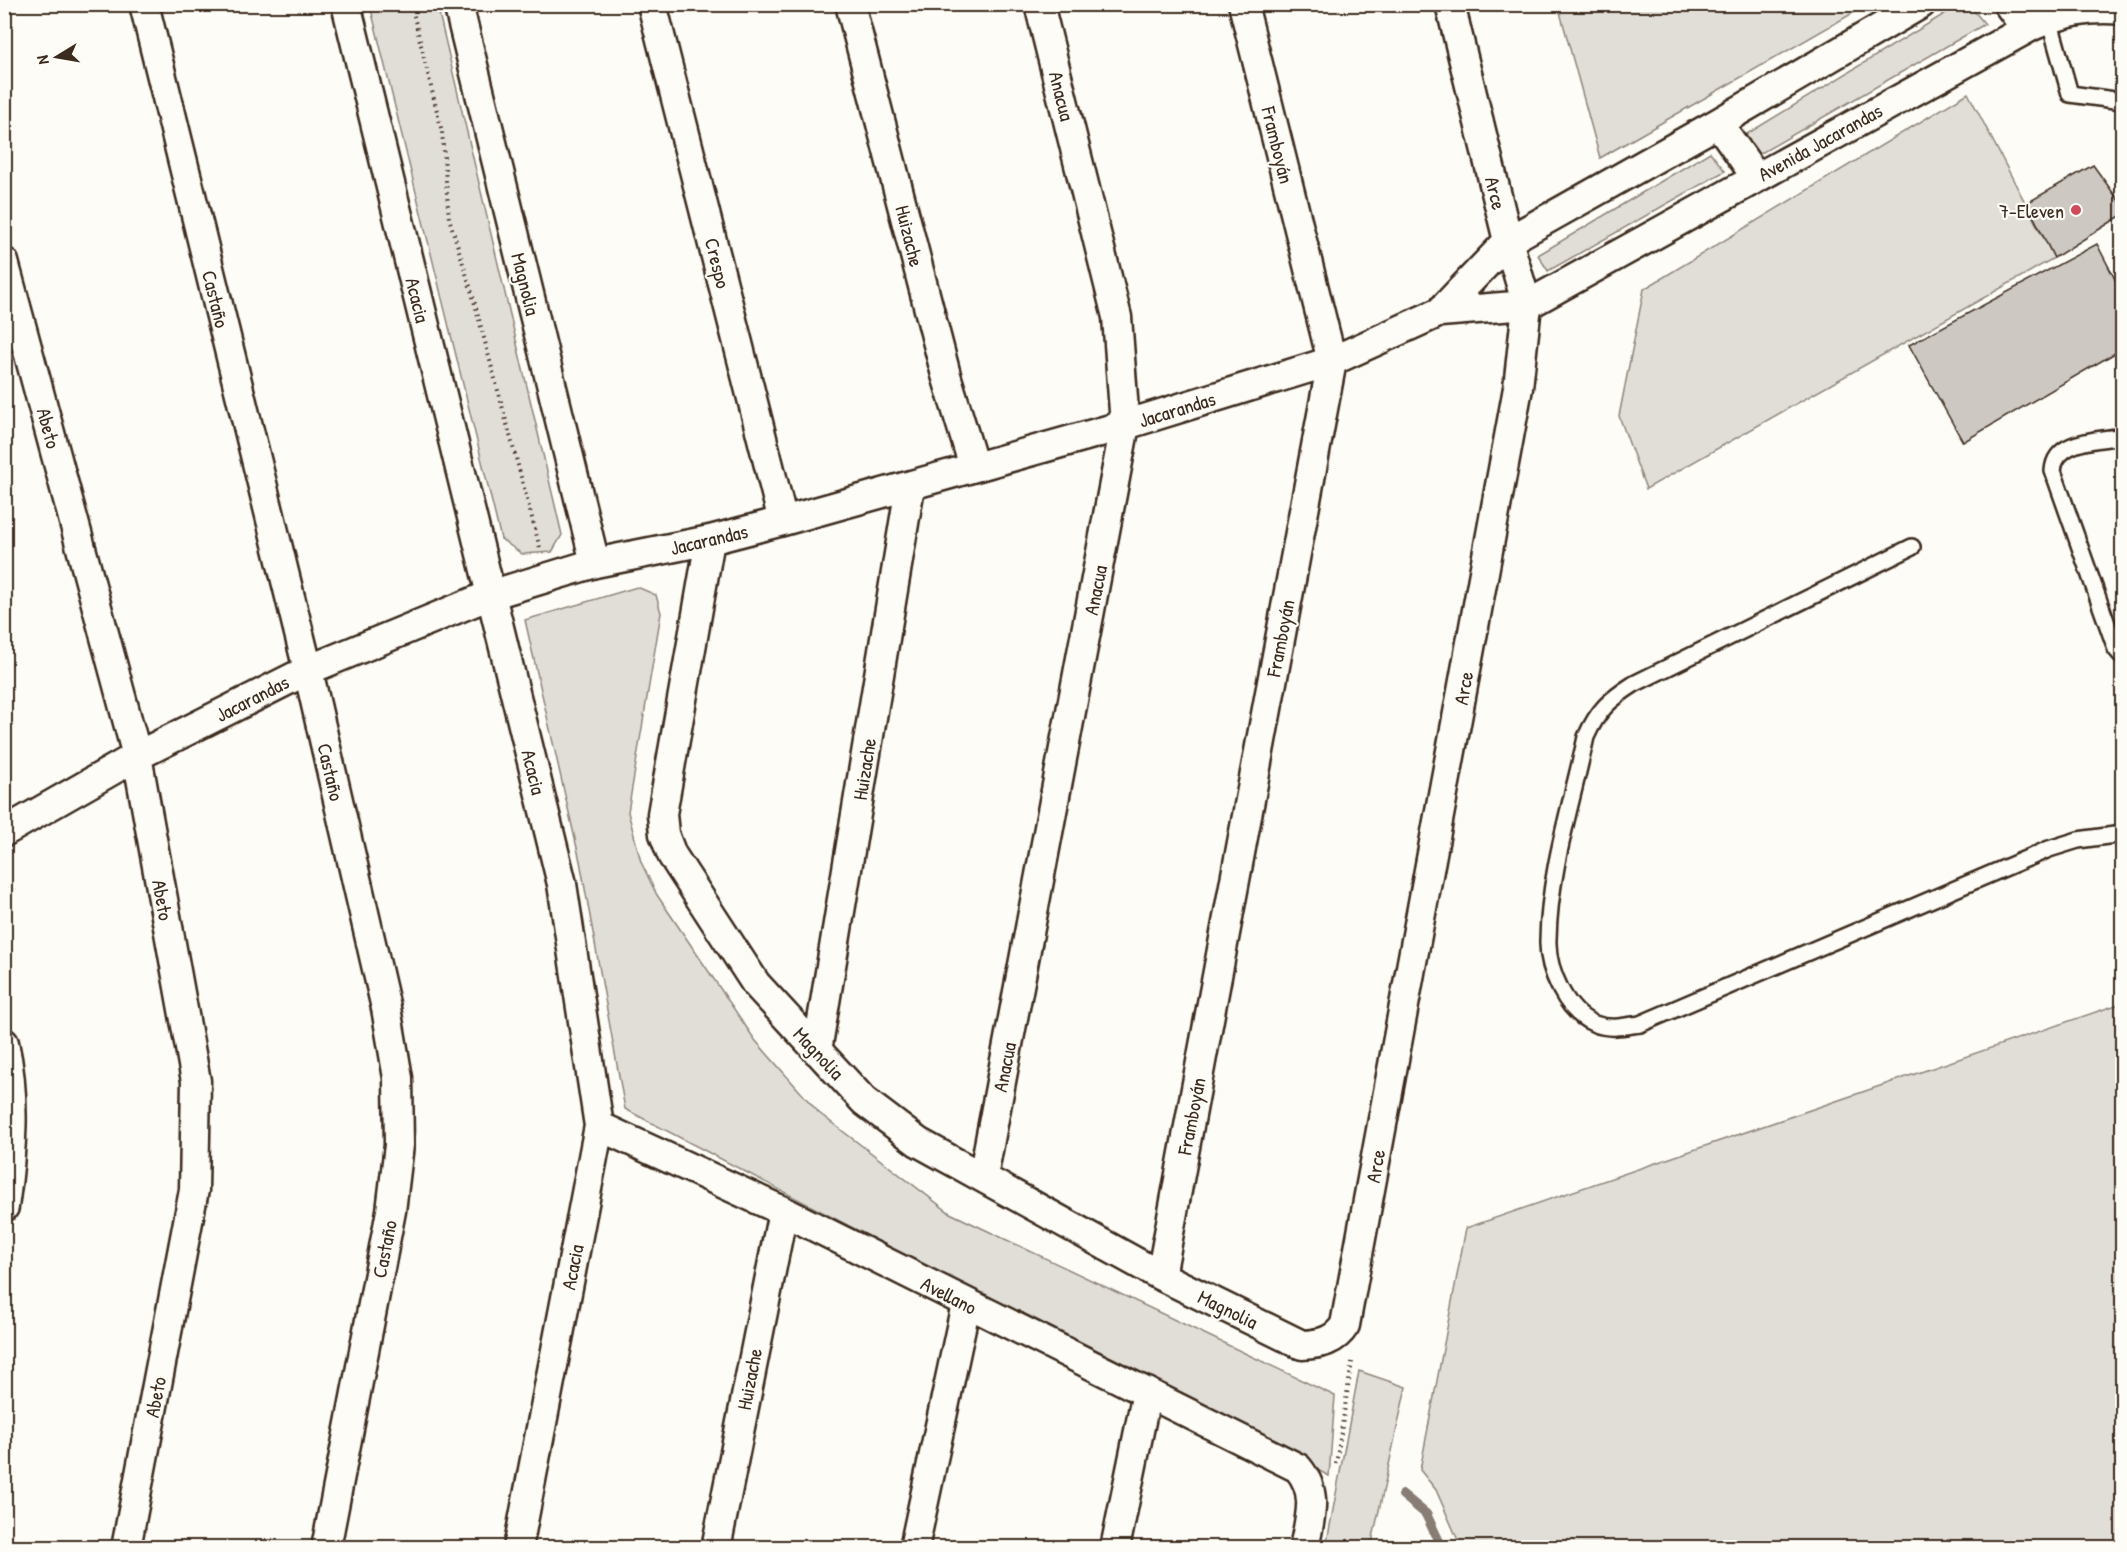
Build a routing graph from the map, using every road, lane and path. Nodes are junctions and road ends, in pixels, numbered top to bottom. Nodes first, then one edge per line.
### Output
1 (144, 4) edge
2 (346, 4) edge
3 (411, 4) edge
4 (458, 4) edge
5 (652, 4) edge
6 (850, 4) edge
7 (1039, 4) edge
8 (1243, 4) edge
9 (1450, 4) edge
10 (1921, 4) edge
11 (2008, 4) edge
12 (2122, 10) edge
13 (2056, 15) edge
14 (2122, 101) edge
15 (1718, 123) junction
16 (1756, 177) junction
17 (1508, 241) junction
18 (4, 262) edge
19 (1527, 305) junction
20 (1440, 312) junction
21 (1332, 361) junction
22 (1125, 425) junction
23 (2122, 436) edge
24 (974, 467) junction
25 (910, 487) junction
26 (783, 521) junction
27 (710, 540) junction
28 (1912, 547) dead end
29 (595, 563) junction
30 (548, 577) junction
31 (490, 595) junction
32 (2122, 656) edge
33 (308, 670) junction
34 (137, 756) junction
35 (4, 832) edge
36 (2122, 834) edge
37 (4, 1043) edge
38 (817, 1051) junction
39 (598, 1126) junction
40 (983, 1177) junction
41 (4, 1207) edge
42 (783, 1211) junction
43 (1161, 1276) junction
44 (966, 1304) junction
45 (1346, 1325) junction
46 (1148, 1392) junction
47 (1313, 1503) junction
48 (126, 1548) edge
49 (326, 1548) edge
50 (518, 1548) edge
51 (716, 1548) edge
52 (914, 1548) edge
53 (1115, 1548) edge
54 (1304, 1548) edge

1 - 33 street, Castaño
2 - 31 street, Acacia
3 - 30 path
4 - 29 street, Magnolia
5 - 26 street, Crespo
6 - 24 street, Huizache
7 - 22 street, Anacua
8 - 21 street, Framboyán
9 - 17 street, Arce
10 - 15 street
11 - 13 street
12 - 13 street, Avenida Jacarandas
13 - 14 lane
13 - 16 street, Avenida Jacarandas
15 - 16 street
15 - 17 street
16 - 19 street, Avenida Jacarandas
17 - 19 street, Arce
17 - 20 street, Jacarandas
18 - 34 street, Abeto
19 - 20 street, Jacarandas
19 - 45 street, Arce
20 - 21 street, Jacarandas
21 - 22 street, Jacarandas
21 - 43 street, Framboyán
22 - 24 street, Jacarandas
22 - 40 street, Anacua
23 - 32 lane
24 - 25 street, Jacarandas
25 - 26 street, Jacarandas
25 - 38 street, Huizache
26 - 27 street, Jacarandas
27 - 29 street, Jacarandas
27 - 38 street, Magnolia
28 - 36 lane
29 - 30 street, Jacarandas
30 - 31 street, Jacarandas
31 - 33 street, Jacarandas
31 - 39 street, Acacia
33 - 34 street, Jacarandas
33 - 49 street, Castaño
34 - 35 street, Jacarandas
34 - 48 street, Abeto
37 - 41 street
38 - 40 street, Magnolia
39 - 42 street, Avellano
39 - 50 street, Acacia
40 - 43 street, Magnolia
42 - 44 street, Avellano
42 - 51 street, Huizache
43 - 45 street, Magnolia
44 - 46 street, Avellano
44 - 52 street
45 - 47 path
46 - 47 street, Avellano
46 - 53 street
47 - 54 street

